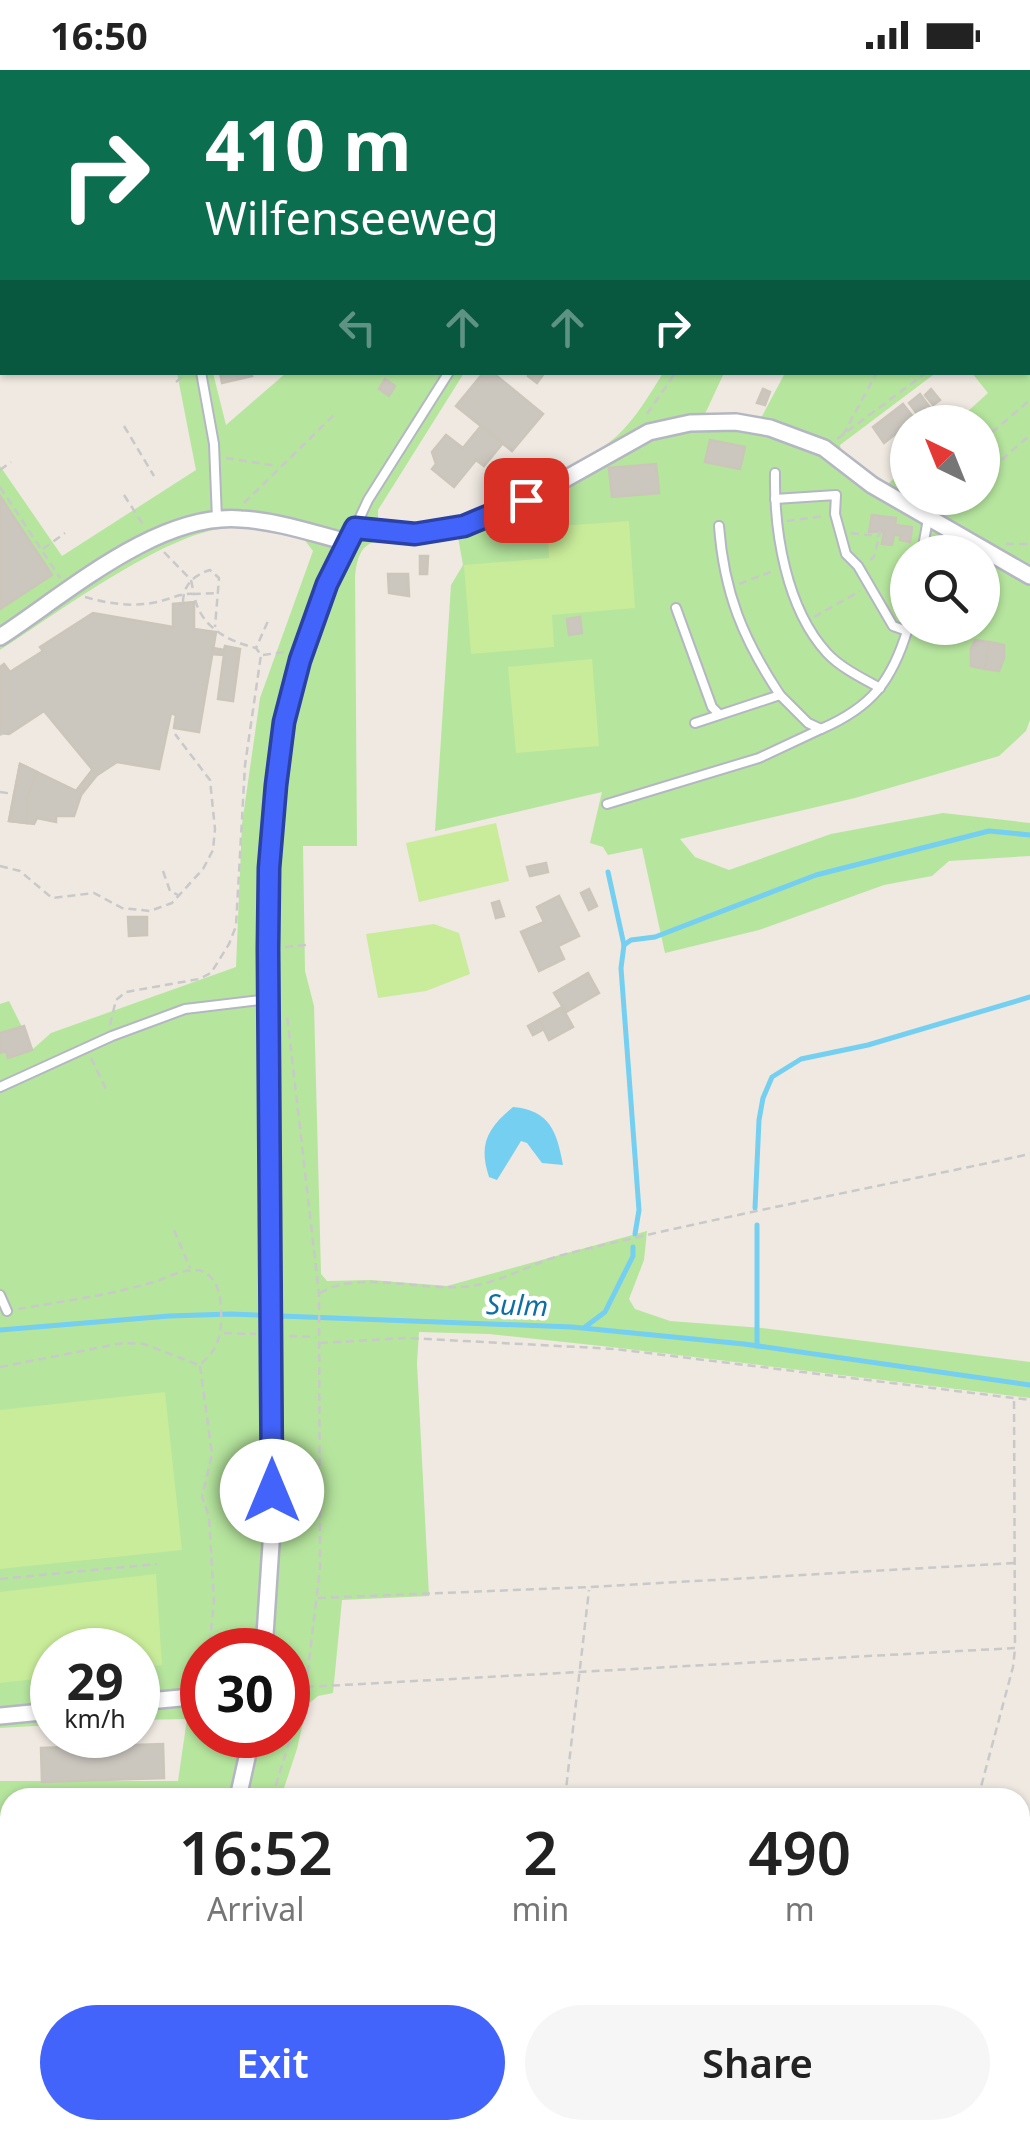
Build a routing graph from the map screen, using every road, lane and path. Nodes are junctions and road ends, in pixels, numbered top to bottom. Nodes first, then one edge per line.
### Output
1 (184, 375) edge
2 (203, 375) edge
3 (447, 375) edge
4 (674, 375) edge
5 (874, 375) edge
6 (923, 375) edge
7 (176, 382) dead end
8 (1030, 400) edge
9 (337, 412) dead end
10 (124, 426) dead end
11 (1000, 426) edge
12 (1030, 435) edge
13 (842, 436) junction
14 (630, 440) junction
15 (824, 448) junction
16 (215, 457) junction
17 (1000, 461) edge
18 (11, 462) dead end
19 (280, 466) junction
20 (0, 470) edge
21 (775, 474) dead end
22 (154, 476) dead end
23 (0, 487) edge
24 (124, 496) dead end
25 (775, 499) junction
26 (836, 514) junction
27 (238, 518) junction
28 (216, 519) junction
29 (928, 519) junction
30 (776, 522) junction
31 (720, 526) dead end
32 (853, 532) dead end
33 (66, 533) dead end
34 (351, 535) junction
35 (925, 535) edge
36 (155, 537) junction
37 (42, 550) junction
38 (874, 557) dead end
39 (784, 567) junction
40 (1030, 576) edge
41 (191, 580) junction
42 (728, 588) junction
43 (69, 591) junction
44 (183, 593) junction
45 (219, 593) junction
46 (194, 594) junction
47 (848, 598) dead end
48 (183, 602) dead end
49 (676, 608) dead end
50 (890, 619) edge
51 (268, 620) dead end
52 (807, 621) junction
53 (215, 629) junction
54 (0, 637) edge
55 (902, 645) edge
56 (256, 648) junction
57 (304, 649) junction
58 (261, 655) junction
59 (880, 688) junction
60 (780, 695) junction
61 (718, 713) junction
62 (695, 723) dead end
63 (821, 730) junction
64 (175, 734) dead end
65 (0, 792) edge
66 (14, 794) dead end
67 (607, 804) dead end
68 (0, 866) edge
69 (163, 871) dead end
70 (180, 896) junction
71 (307, 945) dead end
72 (268, 948) junction
73 (269, 999) junction
74 (112, 1036) junction
75 (86, 1048) junction
76 (0, 1087) edge
77 (107, 1091) dead end
78 (1030, 1154) edge
79 (174, 1230) dead end
80 (190, 1270) junction
81 (319, 1294) junction
82 (0, 1295) edge
83 (6, 1311) joint
84 (222, 1333) junction
85 (270, 1335) junction
86 (319, 1337) junction
87 (319, 1343) junction
88 (200, 1364) junction
89 (0, 1368) edge
90 (1014, 1398) junction
91 (1030, 1400) edge
92 (1015, 1563) junction
93 (157, 1564) dead end
94 (0, 1579) edge
95 (590, 1587) junction
96 (316, 1598) junction
97 (212, 1628) edge
98 (265, 1628) edge
99 (310, 1648) edge
100 (1015, 1648) junction
101 (580, 1672) junction
102 (310, 1689) edge
103 (30, 1713) edge
104 (0, 1716) edge
105 (247, 1758) edge
106 (284, 1758) edge
107 (240, 1788) edge
108 (275, 1788) edge
109 (565, 1788) edge
110 (981, 1788) edge

1 - 7 path
2 - 16 lane
3 - 34 lane
4 - 14 path
5 - 13 path
6 - 13 path
8 - 11 path
9 - 19 path
10 - 22 path
12 - 17 path
13 - 15 path
14 - 15 street
14 - 34 street
15 - 29 street
16 - 19 path
16 - 28 lane
18 - 20 path
19 - 27 path
21 - 25 lane
23 - 37 path
24 - 36 path
25 - 26 lane
25 - 30 lane
26 - 30 path
26 - 50 lane
27 - 28 street
27 - 34 street
28 - 36 street
29 - 35 lane
29 - 40 street
30 - 39 lane
31 - 42 lane
32 - 38 path
33 - 37 path
34 - 57 street
36 - 41 path
36 - 43 street
37 - 43 path
39 - 42 path
39 - 52 lane
41 - 44 path
41 - 45 path
41 - 46 path
42 - 60 lane
43 - 44 path
43 - 54 street
44 - 46 path
44 - 48 path
45 - 46 path
45 - 53 path
46 - 53 path
47 - 52 path
49 - 61 lane
51 - 56 path
52 - 59 lane
53 - 56 path
55 - 59 lane
56 - 58 path
57 - 58 path
57 - 72 street
58 - 74 path
59 - 63 lane
60 - 61 lane
60 - 63 lane
61 - 62 lane
63 - 67 lane
64 - 70 path
65 - 66 path
68 - 70 path
69 - 70 path
71 - 72 path
72 - 73 street
73 - 74 lane
73 - 81 path
73 - 85 street
74 - 75 lane
75 - 76 lane
75 - 77 path
78 - 81 path
79 - 80 path
80 - 83 path
80 - 84 path
81 - 86 path
82 - 83 lane
84 - 85 path
84 - 88 path
85 - 86 path
85 - 98 street
86 - 87 path
87 - 90 path
87 - 96 path
88 - 89 path
88 - 97 path
90 - 91 path
90 - 92 path
92 - 95 path
92 - 100 path
93 - 94 path
95 - 96 path
95 - 101 path
96 - 99 path
100 - 101 path
100 - 110 path
101 - 102 path
101 - 109 path
103 - 104 street
105 - 107 street
106 - 108 path

